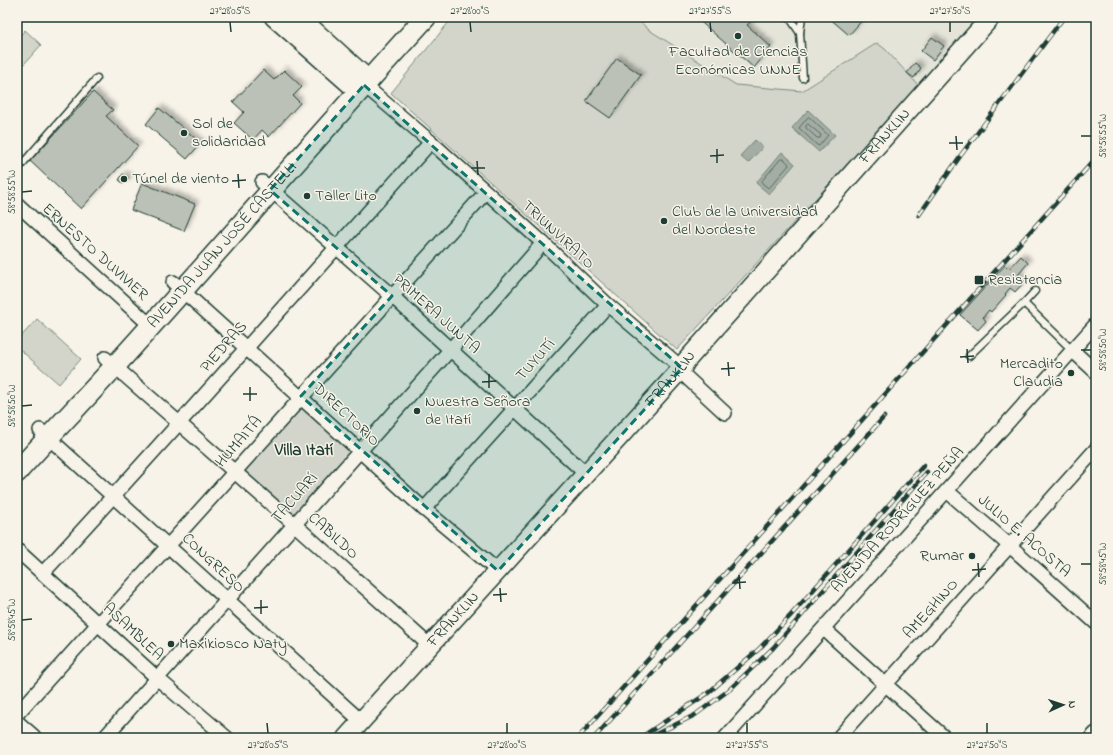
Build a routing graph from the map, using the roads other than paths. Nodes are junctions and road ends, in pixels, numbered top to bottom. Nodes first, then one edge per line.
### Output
1 (274, 17) edge
2 (299, 17) edge
3 (410, 17) edge
4 (426, 17) edge
5 (789, 17) edge
6 (802, 17) edge
7 (991, 17) edge
8 (800, 33) junction
9 (97, 78) dead end
10 (803, 78) dead end
11 (358, 81) junction
12 (430, 142) junction
13 (17, 170) edge
14 (266, 186) junction
15 (486, 192) junction
16 (17, 204) edge
17 (543, 243) junction
18 (335, 248) junction
19 (178, 286) junction
20 (1035, 291) dead end
21 (392, 296) junction
22 (1024, 303) junction
23 (608, 305) junction
24 (146, 321) junction
25 (1096, 324) edge
26 (246, 348) junction
27 (450, 350) junction
28 (1072, 350) junction
29 (969, 356) dead end
30 (110, 362) junction
31 (682, 368) junction
32 (1096, 372) edge
33 (301, 396) junction
34 (515, 409) junction
35 (725, 413) dead end
36 (180, 423) junction
37 (44, 433) junction
38 (1096, 449) edge
39 (360, 451) junction
40 (17, 455) edge
41 (17, 472) edge
42 (235, 473) junction
43 (586, 474) junction
44 (947, 491) junction
45 (114, 496) junction
46 (424, 509) junction
47 (294, 524) junction
48 (169, 546) junction
49 (1010, 546) junction
50 (17, 550) edge
51 (498, 571) junction
52 (43, 573) junction
53 (227, 599) junction
54 (1096, 623) edge
55 (99, 624) junction
56 (824, 629) junction
57 (430, 646) junction
58 (157, 678) junction
59 (886, 684) junction
60 (17, 714) edge
61 (361, 721) junction
62 (17, 725) edge
63 (1096, 733) edge
64 (32, 738) edge
65 (104, 738) edge
66 (227, 738) edge
67 (346, 738) edge
68 (725, 738) edge
69 (838, 738) edge
70 (945, 738) edge
71 (1091, 738) edge

1 - 11 street
2 - 11 street
3 - 11 main road, AVENIDA JUAN JOSÉ CASTELLI
4 - 11 main road, AVENIDA JUAN JOSÉ CASTELLI
5 - 8 lane
6 - 8 lane
7 - 31 street, FRANKLIN
8 - 10 lane
9 - 13 lane
11 - 12 street, TRIUNVIRATO
11 - 14 main road, AVENIDA JUAN JOSÉ CASTELLI
12 - 15 street, TRIUNVIRATO
12 - 18 street, PIEDRAS
14 - 18 street, PRIMERA JUNTA
14 - 19 main road, AVENIDA JUAN JOSÉ CASTELLI
15 - 17 street, TRIUNVIRATO
15 - 21 street, HUMAITÁ
16 - 24 street, ERNESTO DUVIVIER
17 - 23 street, TRIUNVIRATO
17 - 27 street, TACUARÍ
18 - 21 street, PRIMERA JUNTA
18 - 26 street, PIEDRAS
19 - 24 main road, AVENIDA JUAN JOSÉ CASTELLI
19 - 26 street, DIRECTORIO
20 - 22 lane
21 - 27 street, PRIMERA JUNTA
21 - 33 street, HUMAITÁ
22 - 28 lane
22 - 29 lane
23 - 31 street, TRIUNVIRATO
23 - 34 street, TUYUTÍ
24 - 30 main road, AVENIDA JUAN JOSÉ CASTELLI
25 - 28 street, AVENIDA RODRÍGUEZ PEÑA
26 - 33 street, DIRECTORIO
26 - 36 street, PIEDRAS
27 - 34 street, PRIMERA JUNTA
27 - 39 street, TACUARÍ
28 - 32 street
28 - 44 street, AVENIDA RODRÍGUEZ PEÑA
30 - 36 street, CABILDO
30 - 37 main road, AVENIDA JUAN JOSÉ CASTELLI
31 - 35 street, TRIUNVIRATO
31 - 43 street, FRANKLIN
33 - 39 street, DIRECTORIO
33 - 42 street, HUMAITÁ
34 - 43 street, PRIMERA JUNTA
34 - 46 street, TUYUTÍ
36 - 42 street, CABILDO
36 - 45 street, PIEDRAS
37 - 40 main road, AVENIDA JUAN JOSÉ CASTELLI
37 - 41 main road, AVENIDA JUAN JOSÉ CASTELLI
37 - 45 street, CONGRESO
38 - 49 street, AMEGHINO
39 - 46 street, DIRECTORIO
39 - 47 street, TACUARÍ
42 - 47 street, CABILDO
42 - 48 street, HUMAITÁ
43 - 51 street, FRANKLIN
44 - 49 street, JULIO E. ACOSTA
44 - 56 street, AVENIDA RODRÍGUEZ PEÑA
45 - 48 street, CONGRESO
45 - 52 street, PIEDRAS
46 - 51 street, DIRECTORIO
47 - 53 street, TACUARÍ
47 - 57 street, CABILDO
48 - 53 street, CONGRESO
48 - 55 street, HUMAITÁ
49 - 54 street, JULIO E. ACOSTA
49 - 59 street, AMEGHINO
50 - 52 street, ASAMBLEA
51 - 57 street, FRANKLIN
52 - 55 street, ASAMBLEA
53 - 58 street, TACUARÍ
53 - 61 street, CONGRESO
55 - 58 street, ASAMBLEA
55 - 60 street, HUMAITÁ
56 - 59 street
56 - 68 street, AVENIDA RODRÍGUEZ PEÑA
57 - 61 street, FRANKLIN
58 - 65 street, TACUARÍ
58 - 66 street, ASAMBLEA
59 - 69 street, AMEGHINO
59 - 70 street
61 - 67 street, FRANKLIN
62 - 64 street
63 - 71 street

